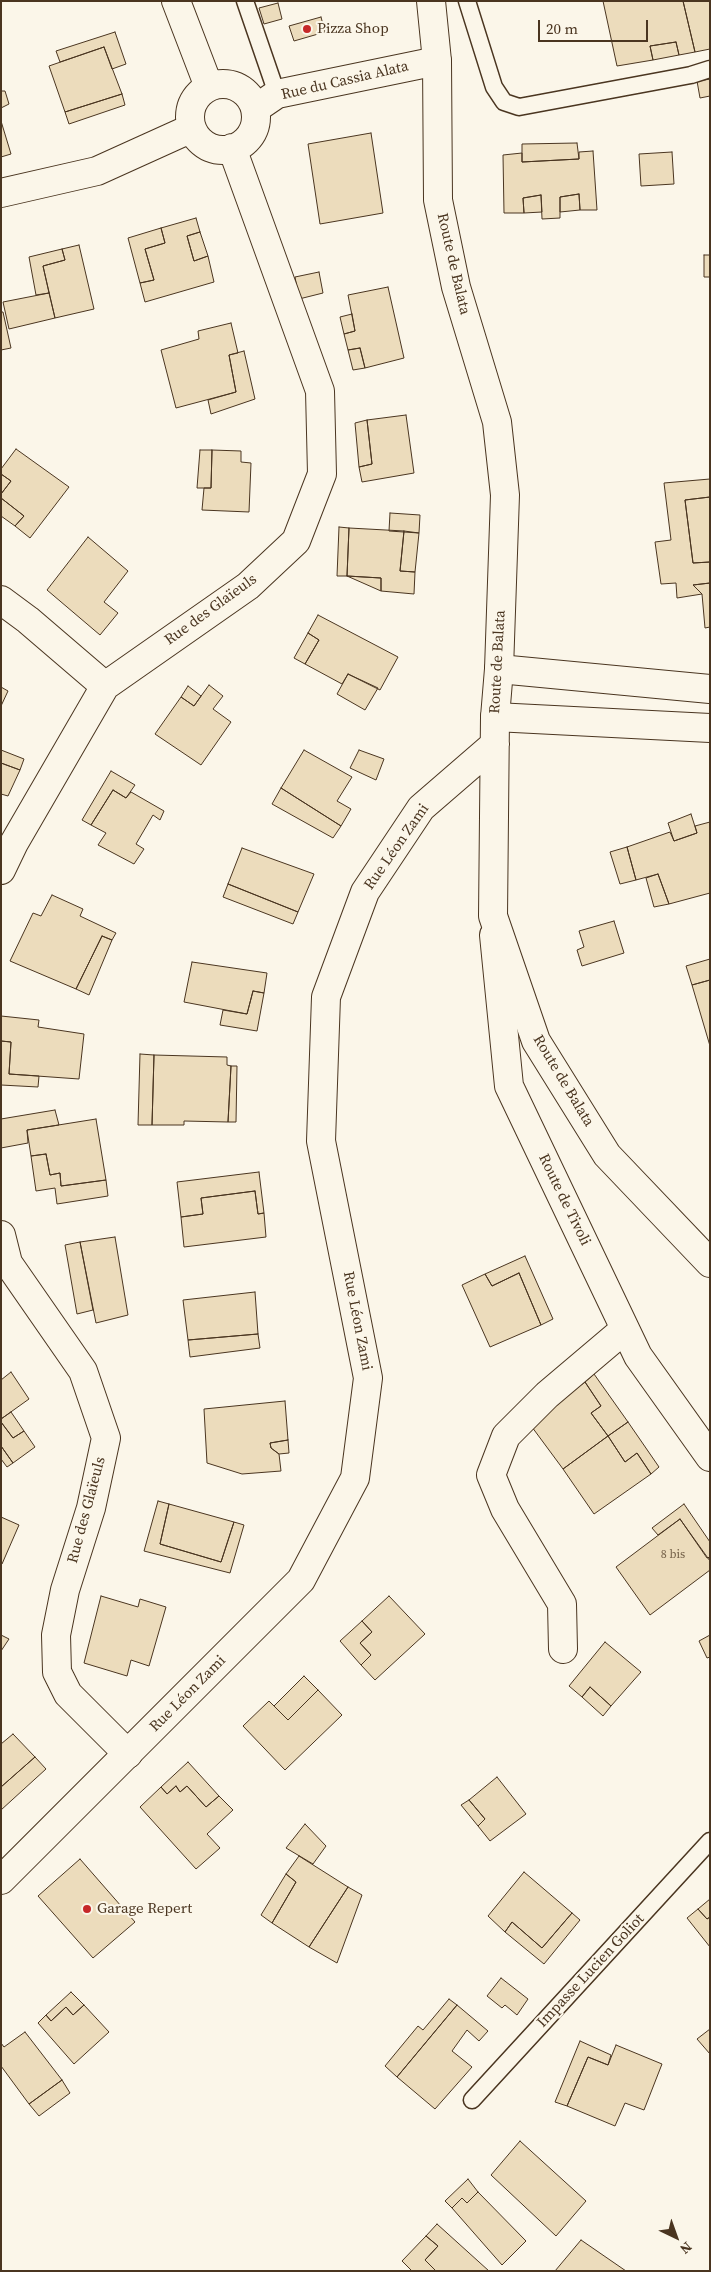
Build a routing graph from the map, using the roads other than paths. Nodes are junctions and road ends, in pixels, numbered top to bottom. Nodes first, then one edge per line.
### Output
1 (176, 1) edge
2 (245, 1) edge
3 (431, 1) edge
4 (467, 1) edge
5 (437, 61) junction
6 (710, 69) edge
7 (209, 87) junction
8 (266, 102) junction
9 (192, 128) junction
10 (232, 148) junction
11 (1, 192) edge
12 (1, 600) edge
13 (499, 669) junction
14 (104, 686) junction
15 (710, 689) edge
16 (710, 728) edge
17 (495, 730) junction
18 (1, 870) edge
19 (492, 916) junction
20 (1, 1235) edge
21 (5, 1262) edge
22 (710, 1263) edge
23 (625, 1329) junction
24 (710, 1457) edge
25 (564, 1649) dead end
26 (128, 1754) junction
27 (710, 1841) edge
28 (1, 1880) edge
29 (472, 2100) dead end

1 - 7 street
2 - 8 lane
3 - 5 street, Route de Balata
4 - 6 lane
5 - 8 street, Rue du Cassia Alata
5 - 13 street, Route de Balata
7 - 8 street
7 - 9 street
8 - 10 street
9 - 10 street
9 - 11 street
10 - 14 street, Rue des Glaïeuls
12 - 14 street
13 - 15 street
13 - 17 street, Route de Balata
14 - 18 street, Rue des Glaïeuls
16 - 17 street
17 - 19 street, Route de Balata
17 - 26 street, Rue Léon Zami
19 - 22 street, Route de Balata
19 - 23 street, Route de Tivoli
20 - 21 street, Rue des Glaïeuls
21 - 26 street, Rue des Glaïeuls
23 - 24 street, Route de Tivoli
23 - 25 street
26 - 28 street, Rue Léon Zami
27 - 29 lane, Impasse Lucien Goliot

